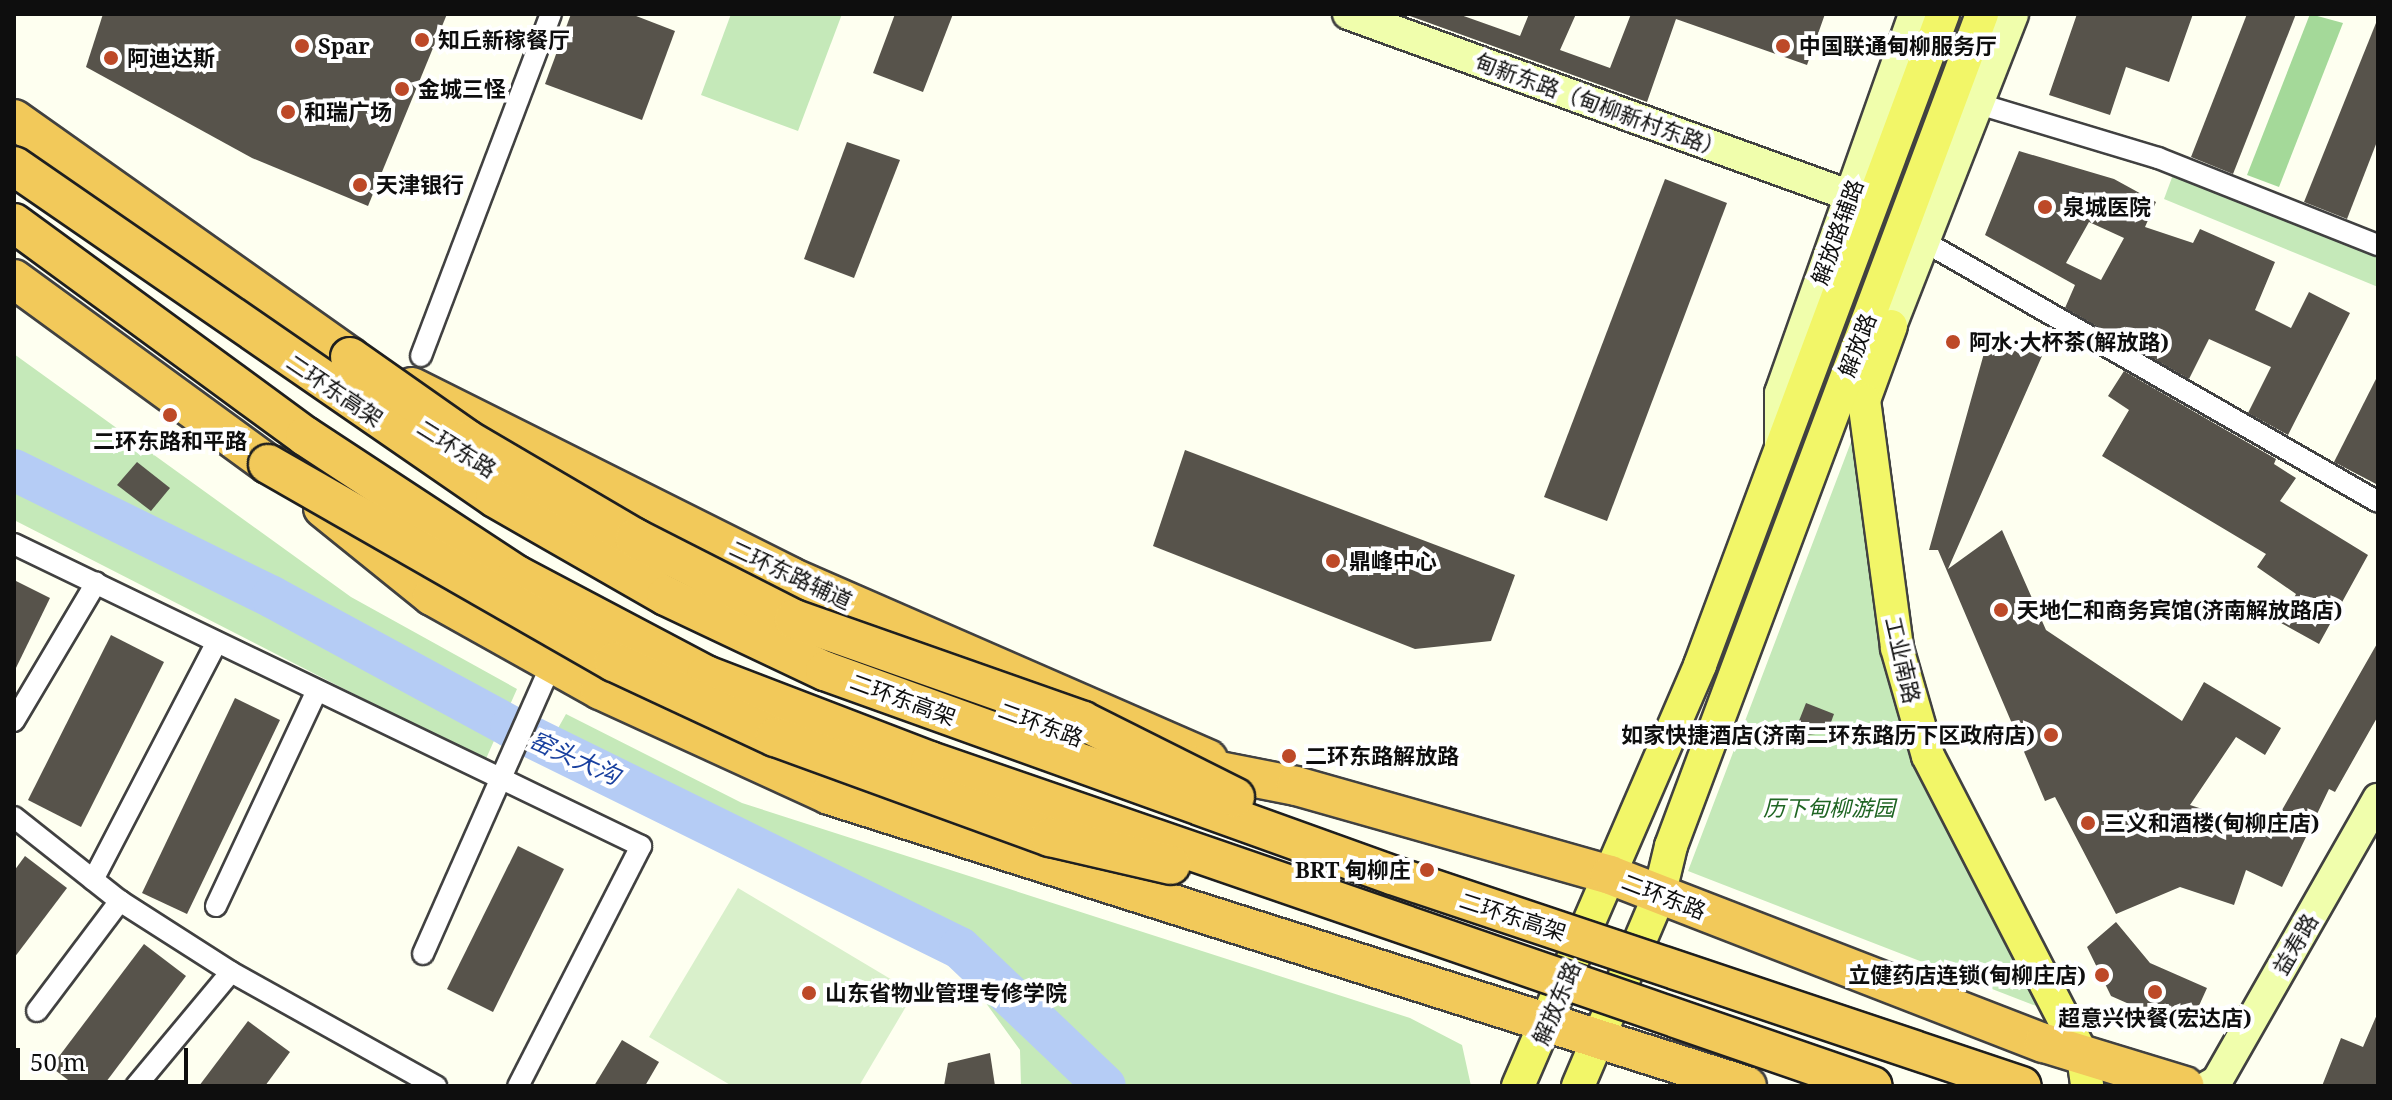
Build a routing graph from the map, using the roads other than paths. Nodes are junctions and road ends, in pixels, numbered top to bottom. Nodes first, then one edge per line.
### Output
1 (551, 14) edge
2 (1348, 14) edge
3 (1914, 14) edge
4 (1943, 14) edge
5 (1982, 14) edge
6 (2013, 14) edge
7 (1979, 104) junction
8 (14, 119) edge
9 (14, 166) edge
10 (1851, 196) junction
11 (14, 223) edge
12 (1925, 242) junction
13 (2378, 245) edge
14 (14, 279) edge
15 (1891, 326) joint
16 (421, 356) dead end
17 (1861, 356) junction
18 (350, 357) junction
19 (1780, 454) junction
20 (268, 464) junction
21 (2378, 502) edge
22 (14, 544) edge
23 (96, 583) junction
24 (213, 649) dead end
25 (1700, 665) junction
26 (548, 674) junction
27 (1733, 677) junction
28 (315, 695) dead end
29 (14, 721) edge
30 (1240, 773) junction
31 (504, 777) junction
32 (2378, 799) edge
33 (14, 817) edge
34 (1392, 875) junction
35 (1610, 875) junction
36 (93, 880) junction
37 (1101, 880) junction
38 (1659, 896) junction
39 (120, 901) junction
40 (216, 906) dead end
41 (1377, 912) junction
42 (423, 954) dead end
43 (231, 972) junction
44 (37, 1011) dead end
45 (1548, 1021) junction
46 (1598, 1036) junction
47 (2083, 1076) edge
48 (136, 1086) edge
49 (436, 1086) edge
50 (518, 1086) edge
51 (1518, 1086) edge
52 (1578, 1086) edge
53 (1747, 1086) edge
54 (1873, 1086) edge
55 (2022, 1086) edge
56 (2185, 1086) edge
57 (2208, 1086) edge

1 - 16 street
2 - 10 street, 甸新东路（甸柳新村东路）
3 - 10 street, 解放路辅路
4 - 19 main road, 解放路
5 - 17 main road, 解放路
6 - 7 street
7 - 12 street
7 - 13 street
8 - 18 highway, 二环东路
9 - 34 highway, 二环东高架, bridge
10 - 19 street, 解放路辅路
11 - 41 highway, 二环东高架, bridge
12 - 15 street
12 - 21 street
14 - 20 highway
15 - 17 main road
17 - 27 main road, 解放路
17 - 47 main road, 工业南路
18 - 30 highway, 二环东路辅道
18 - 30 highway, 二环东路
18 - 34 highway, bridge
19 - 25 main road, 解放路
20 - 26 highway
20 - 37 highway
20 - 41 highway, bridge
22 - 23 street
23 - 29 street
23 - 31 street
24 - 36 street
25 - 27 main road
25 - 35 main road, 解放路
26 - 31 street
26 - 37 highway
27 - 38 main road, 解放路
28 - 40 street
30 - 35 highway, 二环东路
31 - 42 street
31 - 50 street
32 - 57 street, 益寿路
33 - 36 street
34 - 55 highway, 二环东高架, bridge
35 - 38 highway, 二环东路
35 - 45 main road, 解放东路
36 - 39 street
37 - 45 highway
38 - 46 main road
38 - 47 highway, 二环东路
39 - 43 street
39 - 44 street
41 - 54 highway, 二环东高架, bridge
43 - 48 street
43 - 49 street
45 - 46 highway
45 - 51 main road, 解放东路
46 - 52 main road
46 - 53 highway
47 - 56 highway, 二环东路

